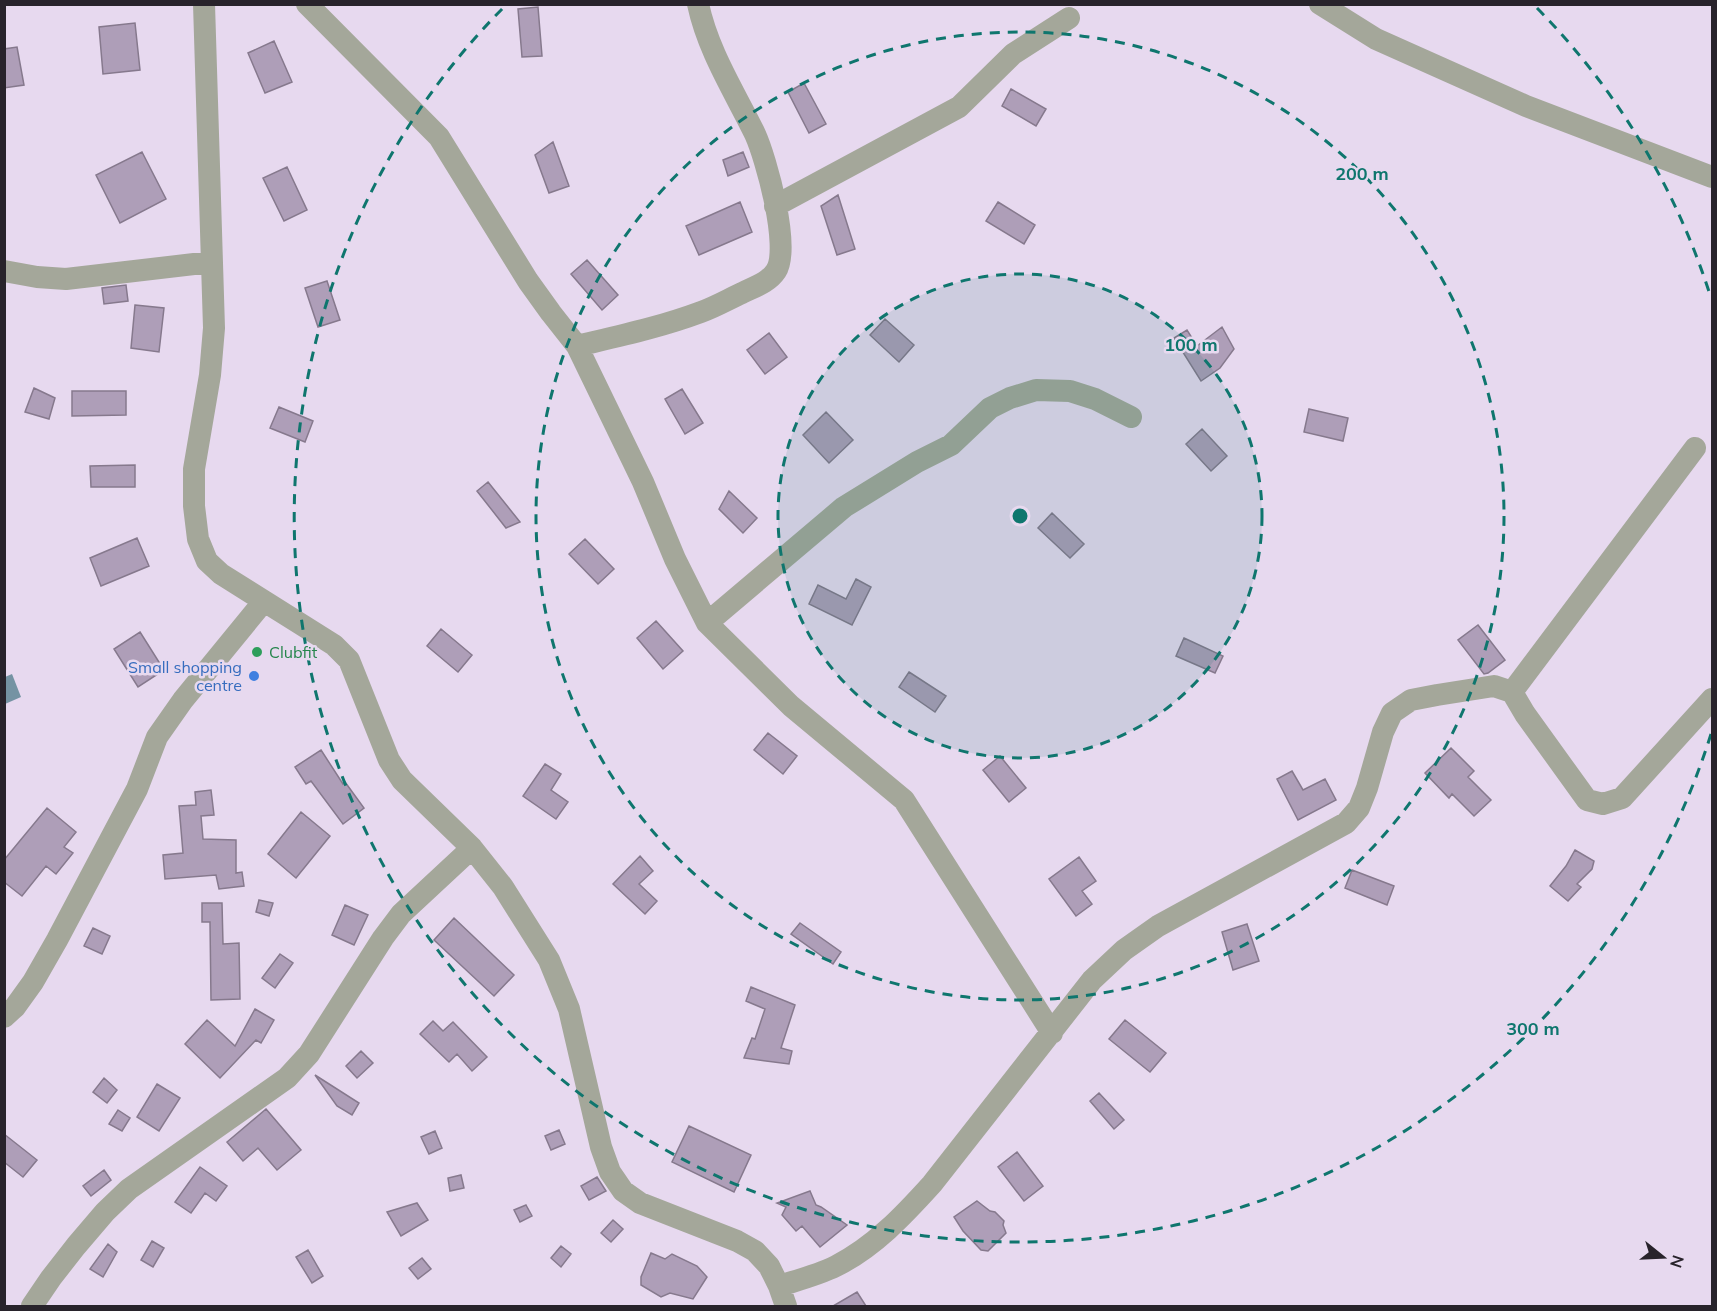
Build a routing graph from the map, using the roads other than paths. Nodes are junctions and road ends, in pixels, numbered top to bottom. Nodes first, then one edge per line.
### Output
1 (204, 4) edge
2 (307, 4) edge
3 (698, 4) edge
4 (1320, 4) edge
5 (1069, 18) dead end
6 (1713, 177) edge
7 (775, 206) junction
8 (211, 262) junction
9 (4, 271) edge
10 (577, 346) junction
11 (1131, 417) dead end
12 (1695, 448) dead end
13 (264, 601) junction
14 (707, 623) junction
15 (1512, 692) junction
16 (1713, 699) edge
17 (472, 848) junction
18 (4, 1017) edge
19 (1052, 1033) junction
20 (782, 1296) edge
21 (32, 1306) edge

1 - 8 street
2 - 10 street
3 - 7 street
4 - 6 street
5 - 7 street
7 - 10 street
8 - 9 street
8 - 13 street
10 - 14 street
11 - 14 street
12 - 15 street
13 - 17 street
13 - 18 street
14 - 19 street
15 - 16 street
15 - 19 street
17 - 20 street
17 - 21 street
19 - 20 street

